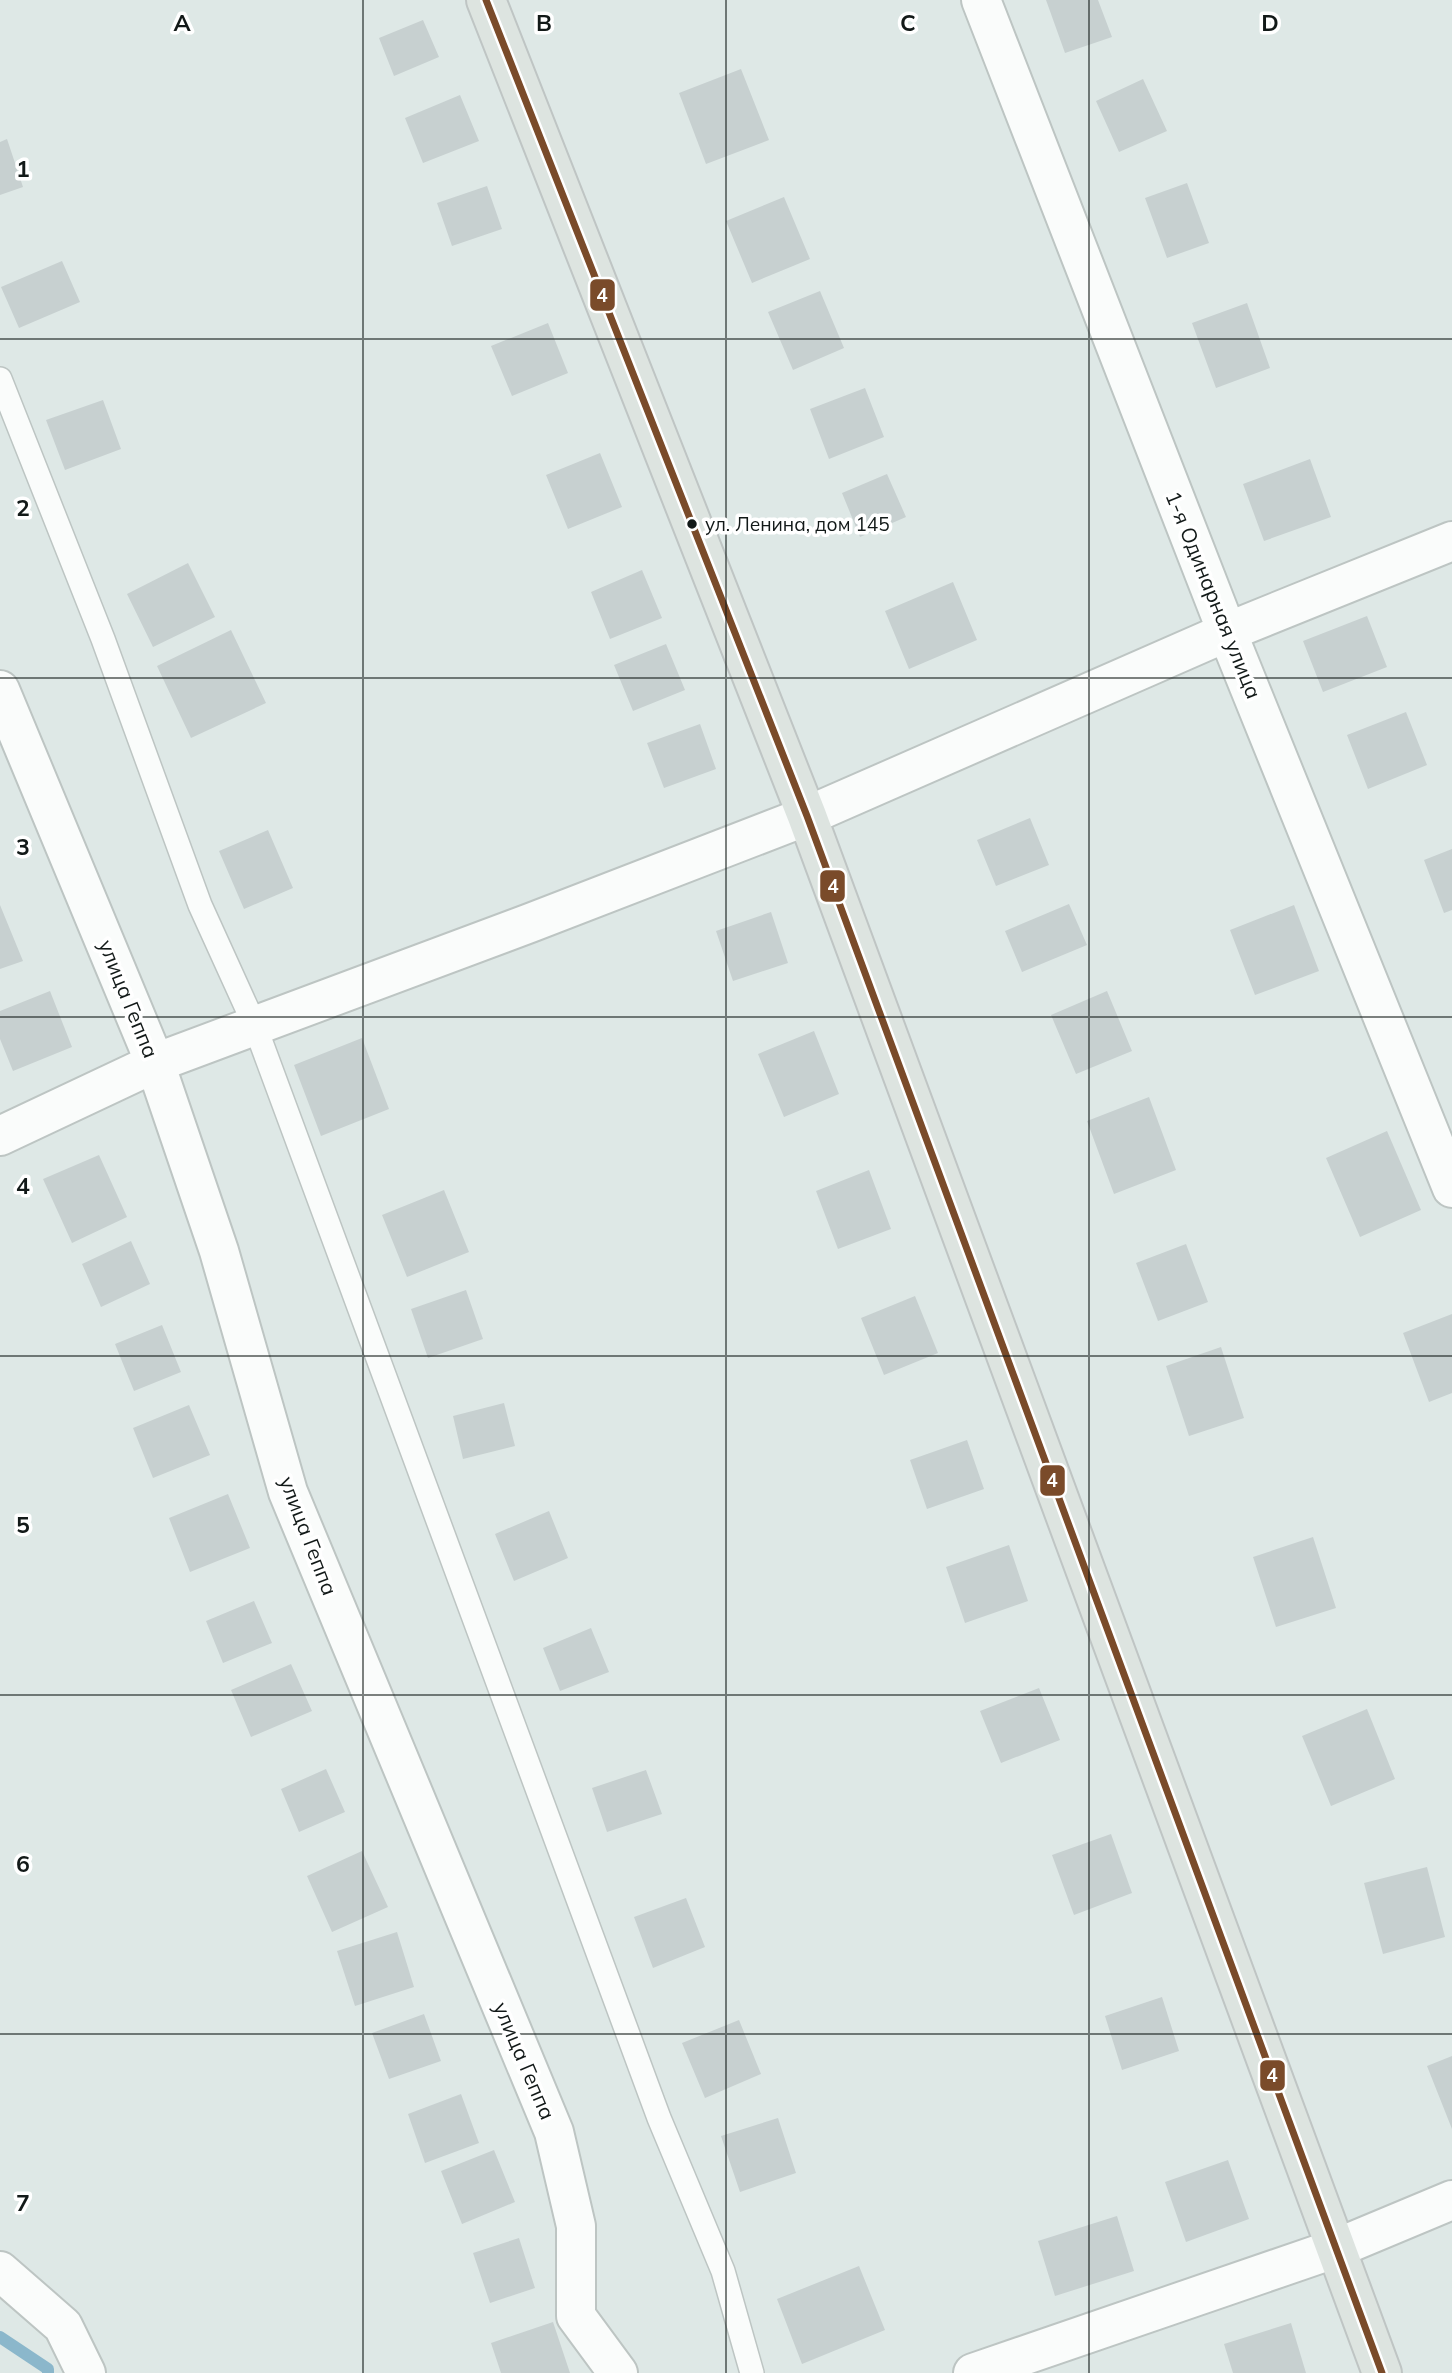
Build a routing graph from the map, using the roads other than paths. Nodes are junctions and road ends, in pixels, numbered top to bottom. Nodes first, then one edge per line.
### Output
1 (486, 0) edge
2 (981, 0) edge
3 (0, 379) edge
4 (1452, 541) edge
5 (1227, 632) junction
6 (0, 690) edge
7 (807, 816) junction
8 (255, 1026) junction
9 (155, 1063) junction
10 (0, 1136) edge
11 (1452, 1188) edge
12 (1452, 2200) edge
13 (1337, 2248) junction
14 (0, 2271) edge
15 (86, 2373) edge
16 (618, 2373) edge
17 (752, 2373) edge
18 (973, 2373) edge
19 (1382, 2373) edge

1 - 7 main road
2 - 5 street, 1-я Одинарная улица
3 - 8 lane
4 - 5 street
5 - 7 street
5 - 11 street, 1-я Одинарная улица
6 - 9 street, улица Геппа
7 - 8 street
7 - 13 main road
8 - 9 street
8 - 17 lane
9 - 10 street
9 - 16 street, улица Геппа
12 - 13 street
13 - 18 street
13 - 19 main road
14 - 15 street

